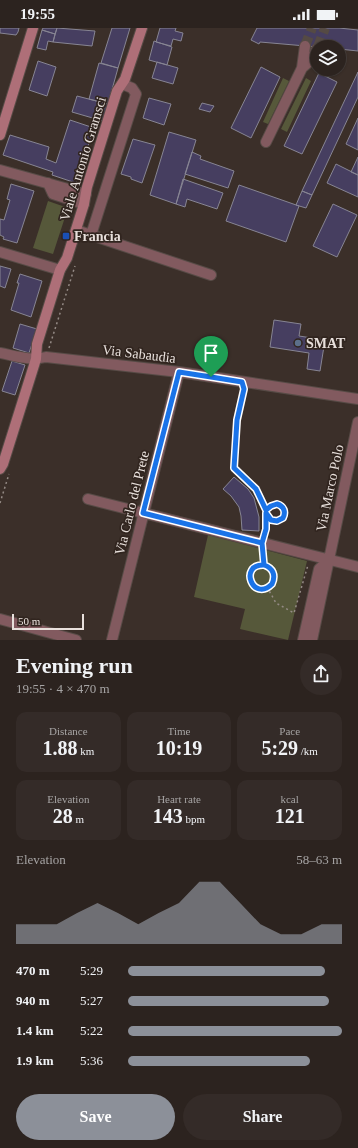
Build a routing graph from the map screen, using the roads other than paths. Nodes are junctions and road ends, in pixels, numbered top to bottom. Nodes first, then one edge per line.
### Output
1 (33, 28) edge
2 (142, 28) edge
3 (305, 46) tunnel mouth
4 (310, 61) edge
5 (302, 68) junction
6 (122, 84) junction
7 (0, 134) edge
8 (266, 142) dead end
9 (0, 170) edge
10 (85, 199) junction
11 (76, 230) junction
12 (91, 235) junction
13 (0, 252) edge
14 (60, 270) junction
15 (211, 275) dead end
16 (0, 353) edge
17 (36, 360) junction
18 (179, 372) junction
19 (358, 399) edge
20 (358, 422) edge
21 (0, 469) edge
22 (88, 499) dead end
23 (143, 513) junction
24 (329, 560) junction
25 (358, 568) edge
26 (0, 619) edge
27 (71, 639) edge
28 (112, 640) edge
29 (303, 640) edge
30 (312, 640) edge

1 - 7 street
2 - 6 street, Viale Antonio Gramsci
3 - 5 street
4 - 5 street
5 - 8 street
6 - 10 street, Viale Antonio Gramsci
6 - 12 street, Viale Antonio Gramsci
9 - 10 street
10 - 11 street, Viale Antonio Gramsci
11 - 12 street
11 - 14 street, Viale Antonio Gramsci
12 - 15 street
13 - 14 street
14 - 17 street, Viale Antonio Gramsci
16 - 17 street, Via Sabaudia
17 - 18 street, Via Sabaudia
17 - 21 street, Viale Antonio Gramsci
18 - 19 street, Via Sabaudia
18 - 23 street, Via Carlo del Prete
20 - 24 street, Via Marco Polo
22 - 23 street
23 - 24 street
23 - 28 street, Via Carlo del Prete
24 - 25 street
24 - 29 street, Via Marco Polo
24 - 30 street, Via Marco Polo
26 - 27 street

